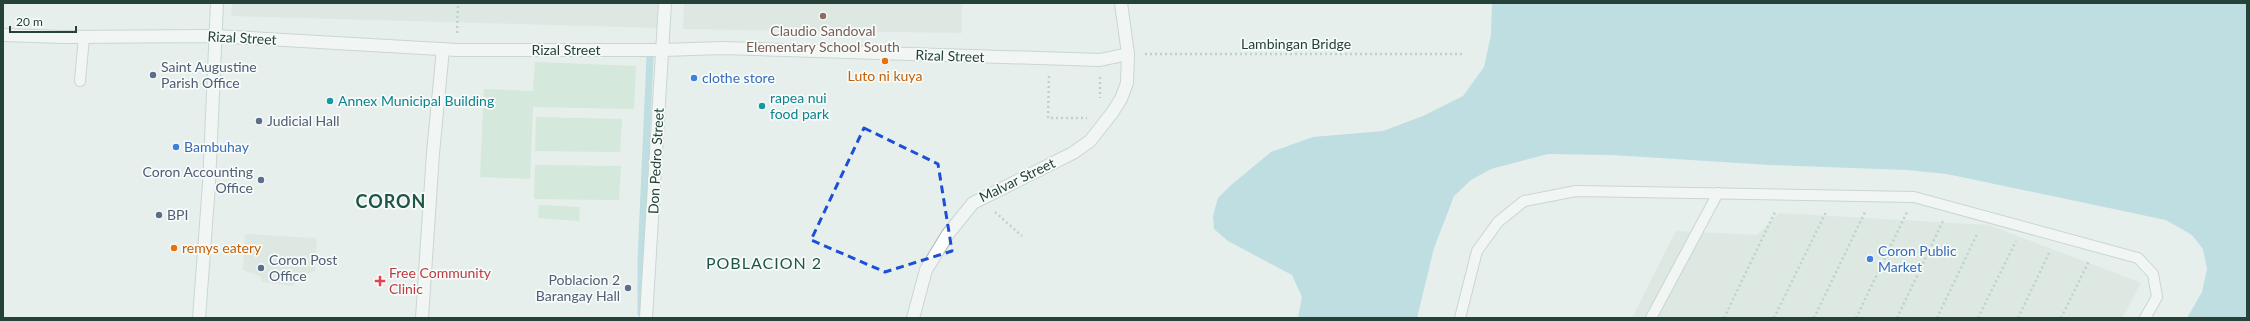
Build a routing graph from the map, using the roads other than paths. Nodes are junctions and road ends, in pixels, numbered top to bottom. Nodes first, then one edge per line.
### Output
1 (217, 3) edge
2 (665, 3) edge
3 (1121, 3) edge
4 (3, 35) edge
5 (216, 36) junction
6 (84, 37) junction
7 (443, 49) junction
8 (663, 50) junction
9 (1128, 54) junction
10 (80, 81) dead end
11 (1718, 193) junction
12 (199, 318) edge
13 (422, 318) edge
14 (646, 318) edge
15 (913, 318) edge
16 (1460, 318) edge
17 (1650, 318) edge
18 (2145, 318) edge

1 - 5 street
2 - 8 street, Don Pedro Street
3 - 9 street, Malvar Street
4 - 6 street, Rizal Street
5 - 6 street, Rizal Street
5 - 7 street, Rizal Street
5 - 12 street
6 - 10 lane
7 - 8 street, Rizal Street
7 - 13 street
8 - 9 street, Rizal Street
8 - 14 street, Don Pedro Street
9 - 15 street, Malvar Street
11 - 16 lane
11 - 17 lane
11 - 18 lane

